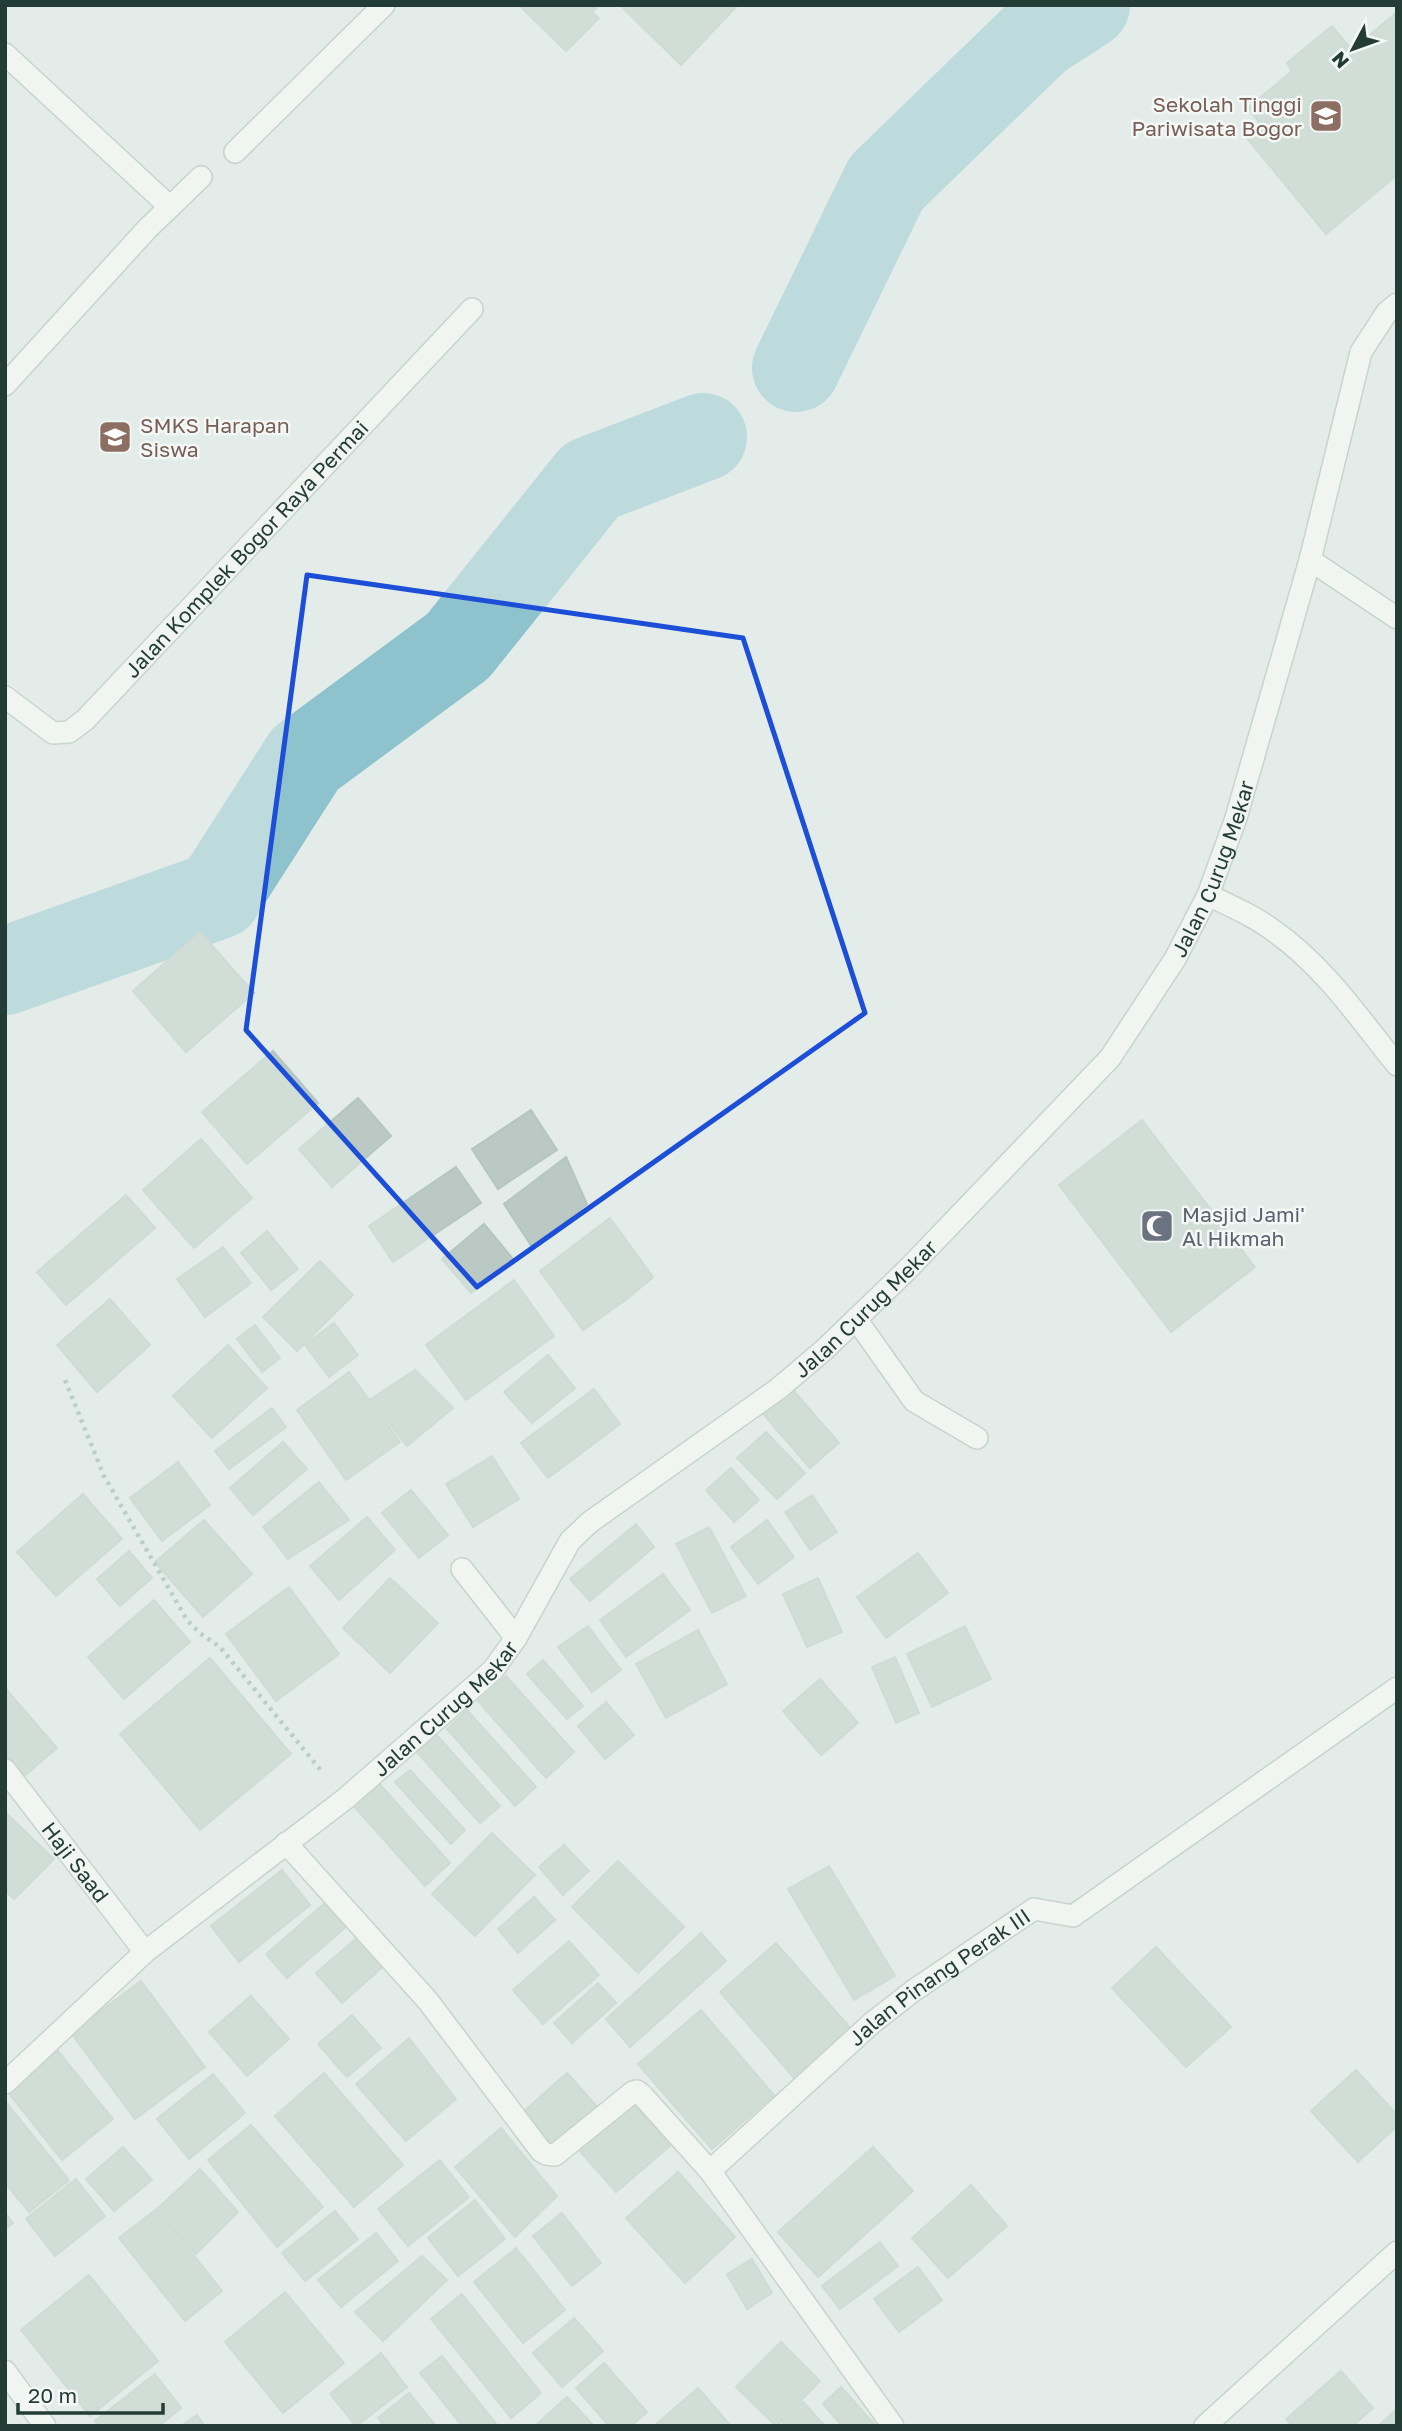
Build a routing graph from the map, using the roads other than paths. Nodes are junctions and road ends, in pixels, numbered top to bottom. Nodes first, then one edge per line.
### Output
1 (384, 5) edge
2 (5, 54) edge
3 (235, 152) dead end
4 (201, 177) dead end
5 (170, 207) junction
6 (1397, 304) edge
7 (472, 309) dead end
8 (6, 383) edge
9 (1310, 560) junction
10 (1397, 618) edge
11 (5, 696) edge
12 (1208, 895) junction
13 (1397, 1065) edge
14 (856, 1319) junction
15 (977, 1438) dead end
16 (463, 1569) dead end
17 (516, 1638) junction
18 (1397, 1688) edge
19 (5, 1770) edge
20 (286, 1843) junction
21 (145, 1952) junction
22 (5, 2082) edge
23 (710, 2171) junction
24 (1397, 2252) edge
25 (5, 2371) edge
26 (1219, 2421) edge
27 (45, 2426) edge
28 (893, 2426) edge

1 - 3 street
2 - 5 street
4 - 5 street
5 - 8 street
6 - 9 street, Jalan Curug Mekar
7 - 11 street, Jalan Komplek Bogor Raya Permai
9 - 10 street
9 - 12 street, Jalan Curug Mekar
12 - 13 street
12 - 14 street, Jalan Curug Mekar
14 - 15 street
14 - 17 street, Jalan Curug Mekar
16 - 17 street
17 - 20 street, Jalan Curug Mekar
18 - 23 street, Jalan Pinang Perak III
19 - 21 street, Haji Saad
20 - 21 street, Jalan Curug Mekar
20 - 23 street
21 - 22 street, Jalan Curug Mekar
23 - 28 street
24 - 26 street
25 - 27 street

